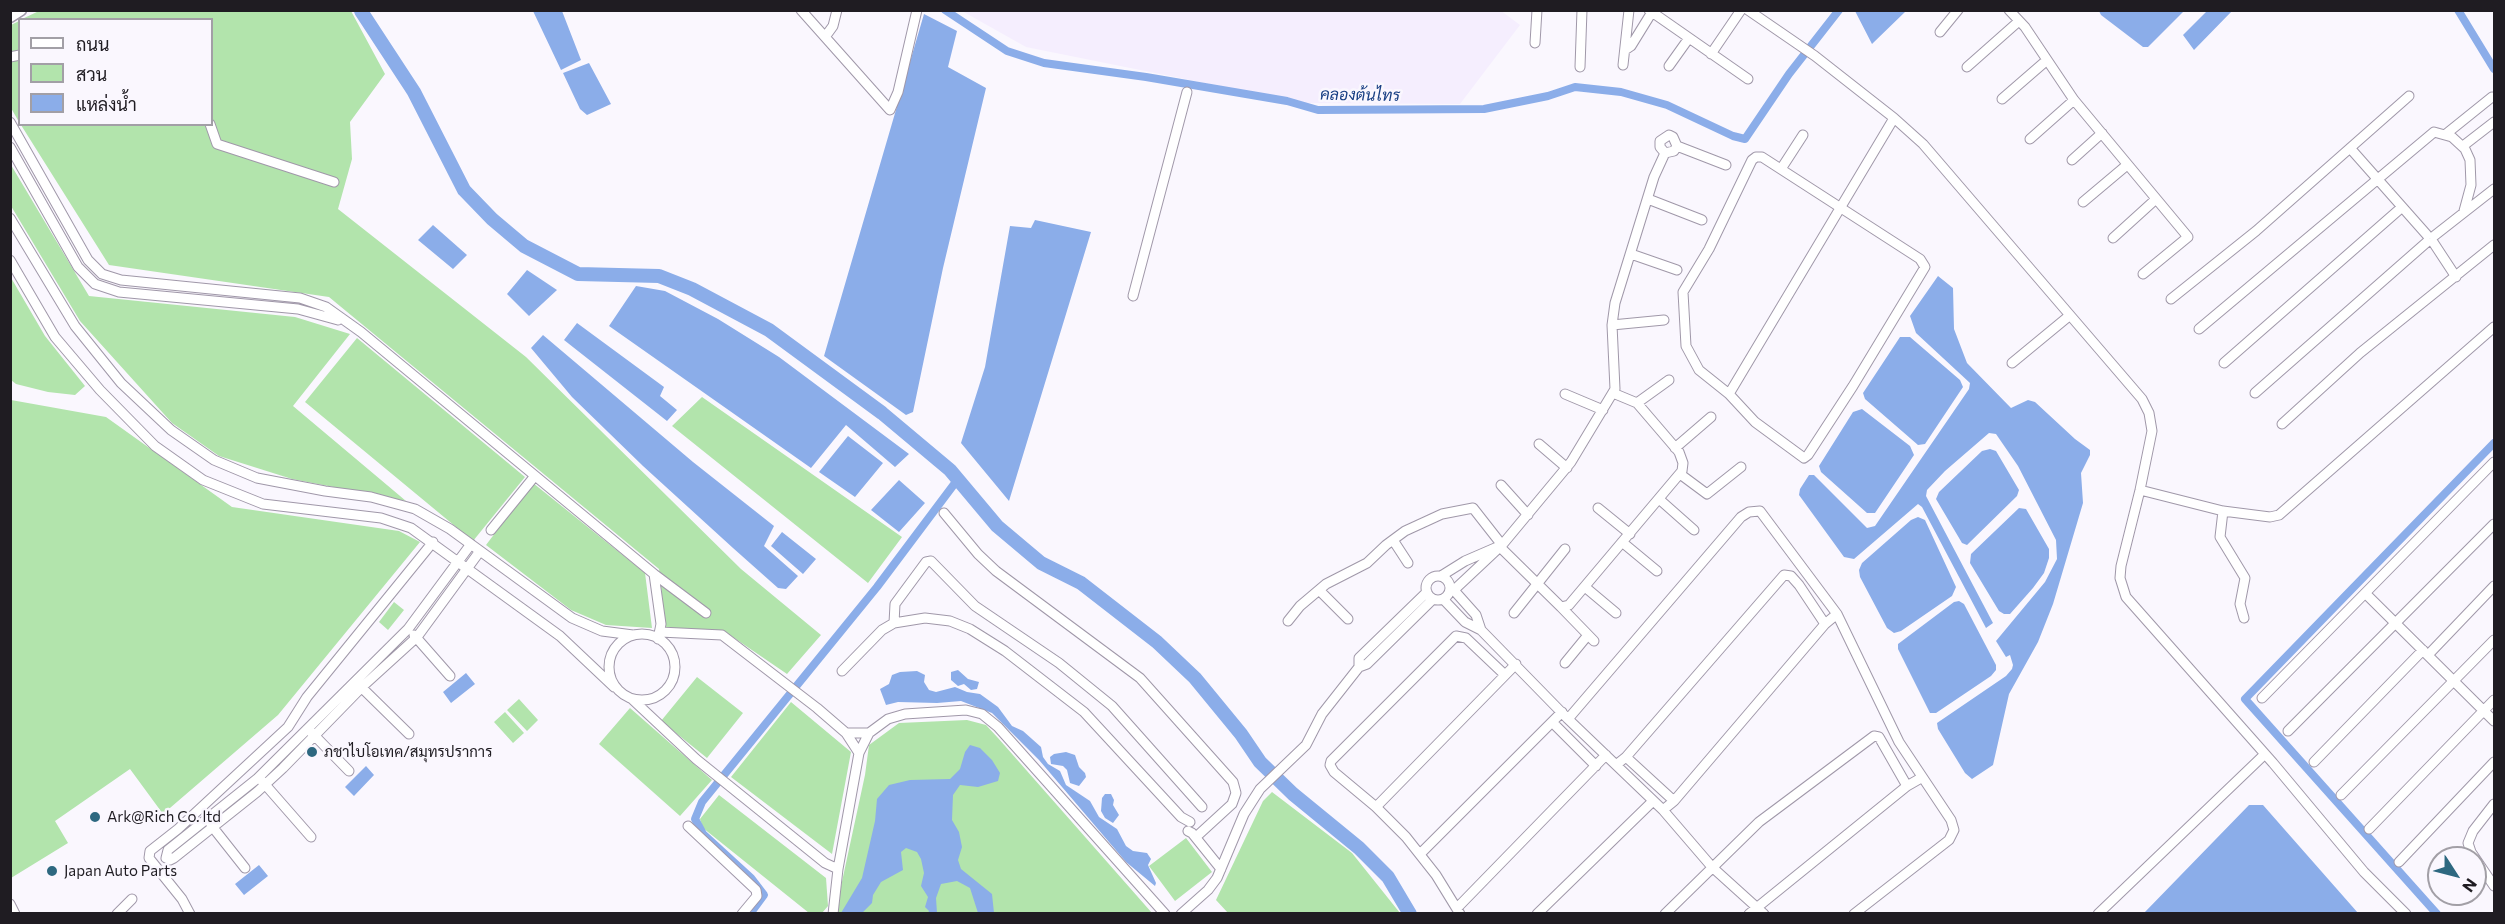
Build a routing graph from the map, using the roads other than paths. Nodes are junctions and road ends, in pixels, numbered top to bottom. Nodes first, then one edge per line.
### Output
1 (21, 10) edge
2 (801, 10) edge
3 (837, 10) edge
4 (917, 10) edge
5 (1537, 10) edge
6 (1582, 10) edge
7 (1629, 10) edge
8 (1742, 10) edge
9 (1748, 10) edge
10 (1958, 10) edge
11 (2009, 10) edge
12 (1651, 11) edge
13 (10, 16) edge
14 (2019, 21) junction
15 (1940, 32) dead end
16 (825, 37) junction
17 (1689, 38) junction
18 (1535, 43) dead end
19 (1625, 50) junction
20 (1711, 54) junction
21 (2047, 60) junction
22 (1623, 65) dead end
23 (1580, 66) dead end
24 (1670, 66) dead end
25 (1967, 67) dead end
26 (1748, 79) dead end
27 (1187, 92) dead end
28 (2409, 96) dead end
29 (2492, 98) dead end
30 (2002, 99) dead end
31 (2074, 100) junction
32 (1894, 118) junction
33 (10, 122) edge
34 (2494, 122) edge
35 (211, 126) edge
36 (2102, 133) junction
37 (2446, 134) junction
38 (1803, 135) dead end
39 (2030, 139) dead end
40 (1677, 146) junction
41 (2463, 146) junction
42 (10, 147) edge
43 (2350, 148) junction
44 (1665, 153) junction
45 (2072, 159) dead end
46 (1726, 165) dead end
47 (2127, 165) junction
48 (1780, 169) junction
49 (2377, 180) junction
50 (334, 182) dead end
51 (2494, 189) edge
52 (1648, 199) junction
53 (2156, 199) junction
54 (2083, 202) dead end
55 (1841, 208) junction
56 (2402, 208) junction
57 (2464, 210) junction
58 (10, 218) edge
59 (1702, 220) dead end
60 (2113, 237) dead end
61 (2430, 239) junction
62 (2494, 245) edge
63 (1631, 254) junction
64 (10, 260) edge
65 (1677, 270) dead end
66 (2143, 274) dead end
67 (2456, 277) junction
68 (1133, 296) dead end
69 (2171, 299) dead end
70 (2069, 316) junction
71 (1664, 320) dead end
72 (343, 321) junction
73 (1612, 325) junction
74 (2494, 327) edge
75 (2199, 329) dead end
76 (2012, 363) dead end
77 (2224, 363) dead end
78 (1669, 380) dead end
79 (121, 383) junction
80 (1613, 393) junction
81 (2255, 393) dead end
82 (1565, 394) dead end
83 (1729, 394) junction
84 (107, 398) junction
85 (1637, 403) junction
86 (1603, 410) junction
87 (1711, 417) dead end
88 (2282, 424) dead end
89 (1539, 444) dead end
90 (1675, 448) junction
91 (2494, 462) edge
92 (1741, 467) dead end
93 (1567, 468) junction
94 (1680, 474) junction
95 (534, 477) junction
96 (1501, 485) dead end
97 (2140, 490) junction
98 (1659, 499) junction
99 (1598, 508) dead end
100 (2223, 512) junction
101 (944, 513) dead end
102 (1528, 515) junction
103 (2494, 525) edge
104 (491, 530) dead end
105 (1694, 530) dead end
106 (1630, 534) junction
107 (1393, 540) junction
108 (433, 542) junction
109 (1622, 542) junction
110 (471, 544) junction
111 (1501, 546) junction
112 (1565, 549) dead end
113 (480, 551) junction
114 (458, 562) junction
115 (1408, 563) dead end
116 (467, 568) junction
117 (1657, 571) dead end
118 (654, 574) junction
119 (1441, 576) junction
120 (1539, 585) junction
121 (2494, 586) edge
122 (1584, 587) junction
123 (1452, 588) junction
124 (1319, 590) junction
125 (2365, 593) junction
126 (1434, 597) junction
127 (1561, 607) junction
128 (706, 613) dead end
129 (1514, 613) dead end
130 (1616, 613) dead end
131 (1837, 614) junction
132 (2244, 618) dead end
133 (1348, 619) dead end
134 (1288, 621) dead end
135 (894, 623) junction
136 (2396, 623) junction
137 (1825, 624) junction
138 (408, 629) junction
139 (1481, 630) junction
140 (633, 635) junction
141 (659, 636) junction
142 (417, 637) junction
143 (2494, 640) edge
144 (2426, 652) junction
145 (1565, 663) dead end
146 (1516, 664) junction
147 (842, 671) dead end
148 (1505, 675) junction
149 (450, 676) dead end
150 (2454, 681) junction
151 (358, 684) junction
152 (614, 687) junction
153 (2262, 698) dead end
154 (632, 699) junction
155 (2494, 700) edge
156 (2484, 711) junction
157 (1565, 716) junction
158 (2494, 721) edge
159 (1552, 722) junction
160 (307, 728) junction
161 (2288, 731) dead end
162 (846, 733) junction
163 (869, 733) junction
164 (409, 734) dead end
165 (315, 736) junction
166 (859, 753) junction
167 (2265, 754) junction
168 (1606, 755) junction
169 (1626, 757) junction
170 (2314, 762) dead end
171 (2494, 762) edge
172 (1616, 765) junction
173 (1596, 766) junction
174 (349, 771) dead end
175 (258, 778) junction
176 (1921, 778) junction
177 (266, 785) junction
178 (1907, 786) junction
179 (2341, 795) dead end
180 (1653, 801) junction
181 (1674, 801) junction
182 (2494, 804) edge
183 (1202, 807) dead end
184 (1376, 807) junction
185 (1663, 810) junction
186 (206, 819) junction
187 (688, 826) dead end
188 (1189, 827) junction
189 (213, 828) junction
190 (2369, 829) dead end
191 (311, 837) dead end
192 (1420, 854) junction
193 (2399, 862) dead end
194 (244, 867) dead end
195 (1712, 867) junction
196 (838, 868) junction
197 (1221, 869) junction
198 (2494, 886) edge
199 (132, 899) dead end
200 (10, 904) edge
201 (1459, 910) edge
202 (1753, 910) edge
203 (15, 914) edge
204 (117, 914) edge
205 (190, 914) edge
206 (742, 914) edge
207 (833, 914) edge
208 (1165, 914) edge
209 (1181, 914) edge
210 (1537, 914) edge
211 (1665, 914) edge
212 (1764, 914) edge
213 (1854, 914) edge
214 (2098, 914) edge
215 (2406, 914) edge

1 - 13 main road
2 - 16 street
3 - 16 street
4 - 16 street
5 - 18 street
6 - 23 street
7 - 19 street
8 - 20 street
9 - 32 street
10 - 15 street
11 - 14 street
12 - 17 street
12 - 19 street
14 - 21 street
14 - 25 street
17 - 20 street
17 - 24 street
19 - 22 street
20 - 26 street
21 - 30 street
21 - 31 street
27 - 68 street
28 - 43 street
29 - 37 street
31 - 36 street
31 - 39 street
32 - 55 street
32 - 70 street
33 - 72 street
34 - 41 street
35 - 50 street
36 - 45 street
36 - 47 street
37 - 41 street
37 - 49 street
38 - 48 street
40 - 44 street
40 - 44 street
40 - 46 street
41 - 57 street
42 - 72 street
43 - 49 street
43 - 69 street
44 - 52 street
47 - 53 street
47 - 54 street
48 - 55 street
48 - 83 street
49 - 56 street
49 - 75 street
51 - 57 street
52 - 59 street
52 - 63 street
53 - 60 street
53 - 66 street
55 - 83 street
55 - 83 street
56 - 61 street
56 - 77 street
57 - 61 street
58 - 79 street
61 - 67 street
61 - 81 street
62 - 67 street
63 - 65 street
63 - 73 street
64 - 84 street
67 - 88 street
70 - 76 street
70 - 97 street
71 - 73 street
72 - 95 street
73 - 80 street
74 - 100 street
78 - 85 street
79 - 84 street
79 - 110 street
80 - 85 street
80 - 86 street
82 - 86 street
84 - 108 street
85 - 90 street
86 - 93 street
87 - 90 street
89 - 93 street
90 - 94 street
91 - 125 street
92 - 94 street
93 - 102 street
94 - 98 street
95 - 104 street
95 - 118 street
96 - 102 street
97 - 100 street
97 - 167 street
98 - 105 street
98 - 106 street
99 - 106 street
100 - 132 street
101 - 188 street
102 - 111 street
103 - 136 street
106 - 109 street
107 - 111 street
107 - 115 street
107 - 124 street
108 - 114 street
108 - 205 street
109 - 117 street
109 - 122 street
110 - 113 street
110 - 114 street
111 - 119 street
111 - 120 street
111 - 123 street
112 - 120 street
113 - 116 street
113 - 140 street
114 - 116 street
114 - 138 street
116 - 142 street
116 - 152 street
118 - 128 street
118 - 141 street
119 - 123 street
119 - 126 street
120 - 127 street
120 - 129 street
121 - 144 street
122 - 127 street
122 - 130 street
123 - 126 street
123 - 139 street
124 - 133 street
124 - 134 street
125 - 136 street
125 - 153 street
126 - 139 street
126 - 197 street
127 - 145 street
131 - 137 street
131 - 157 street
131 - 176 street
135 - 147 street
135 - 183 street
135 - 188 street
136 - 144 street
136 - 161 street
137 - 169 street
137 - 181 street
138 - 142 street
138 - 151 street
139 - 146 street
140 - 141 street
140 - 152 street
141 - 154 street
141 - 162 street
142 - 149 street
142 - 151 street
143 - 150 street
144 - 150 street
144 - 170 street
146 - 148 street
146 - 157 street
148 - 184 street
148 - 184 street
150 - 156 street
150 - 179 street
151 - 160 street
151 - 164 street
151 - 165 street
152 - 154 street
154 - 196 street
155 - 156 street
156 - 158 street
156 - 190 street
157 - 159 street
157 - 168 street
159 - 173 street
159 - 192 street
160 - 165 street
160 - 175 street
162 - 163 street
162 - 166 street
163 - 166 street
163 - 208 street
165 - 174 street
165 - 177 street
166 - 196 street
167 - 214 street
167 - 215 street
168 - 172 street
168 - 173 street
169 - 172 street
169 - 181 street
171 - 193 street
172 - 180 street
173 - 201 street
175 - 177 street
175 - 186 street
176 - 178 street
176 - 213 street
177 - 189 street
177 - 191 street
178 - 195 street
178 - 202 street
180 - 185 street
180 - 210 street
181 - 185 street
182 - 198 street
184 - 192 street
185 - 195 street
186 - 189 street
186 - 189 street
187 - 206 street
188 - 197 street
189 - 194 street
192 - 201 street
195 - 202 street
195 - 211 street
196 - 207 street
197 - 209 street
199 - 204 street
200 - 203 street
202 - 212 street

